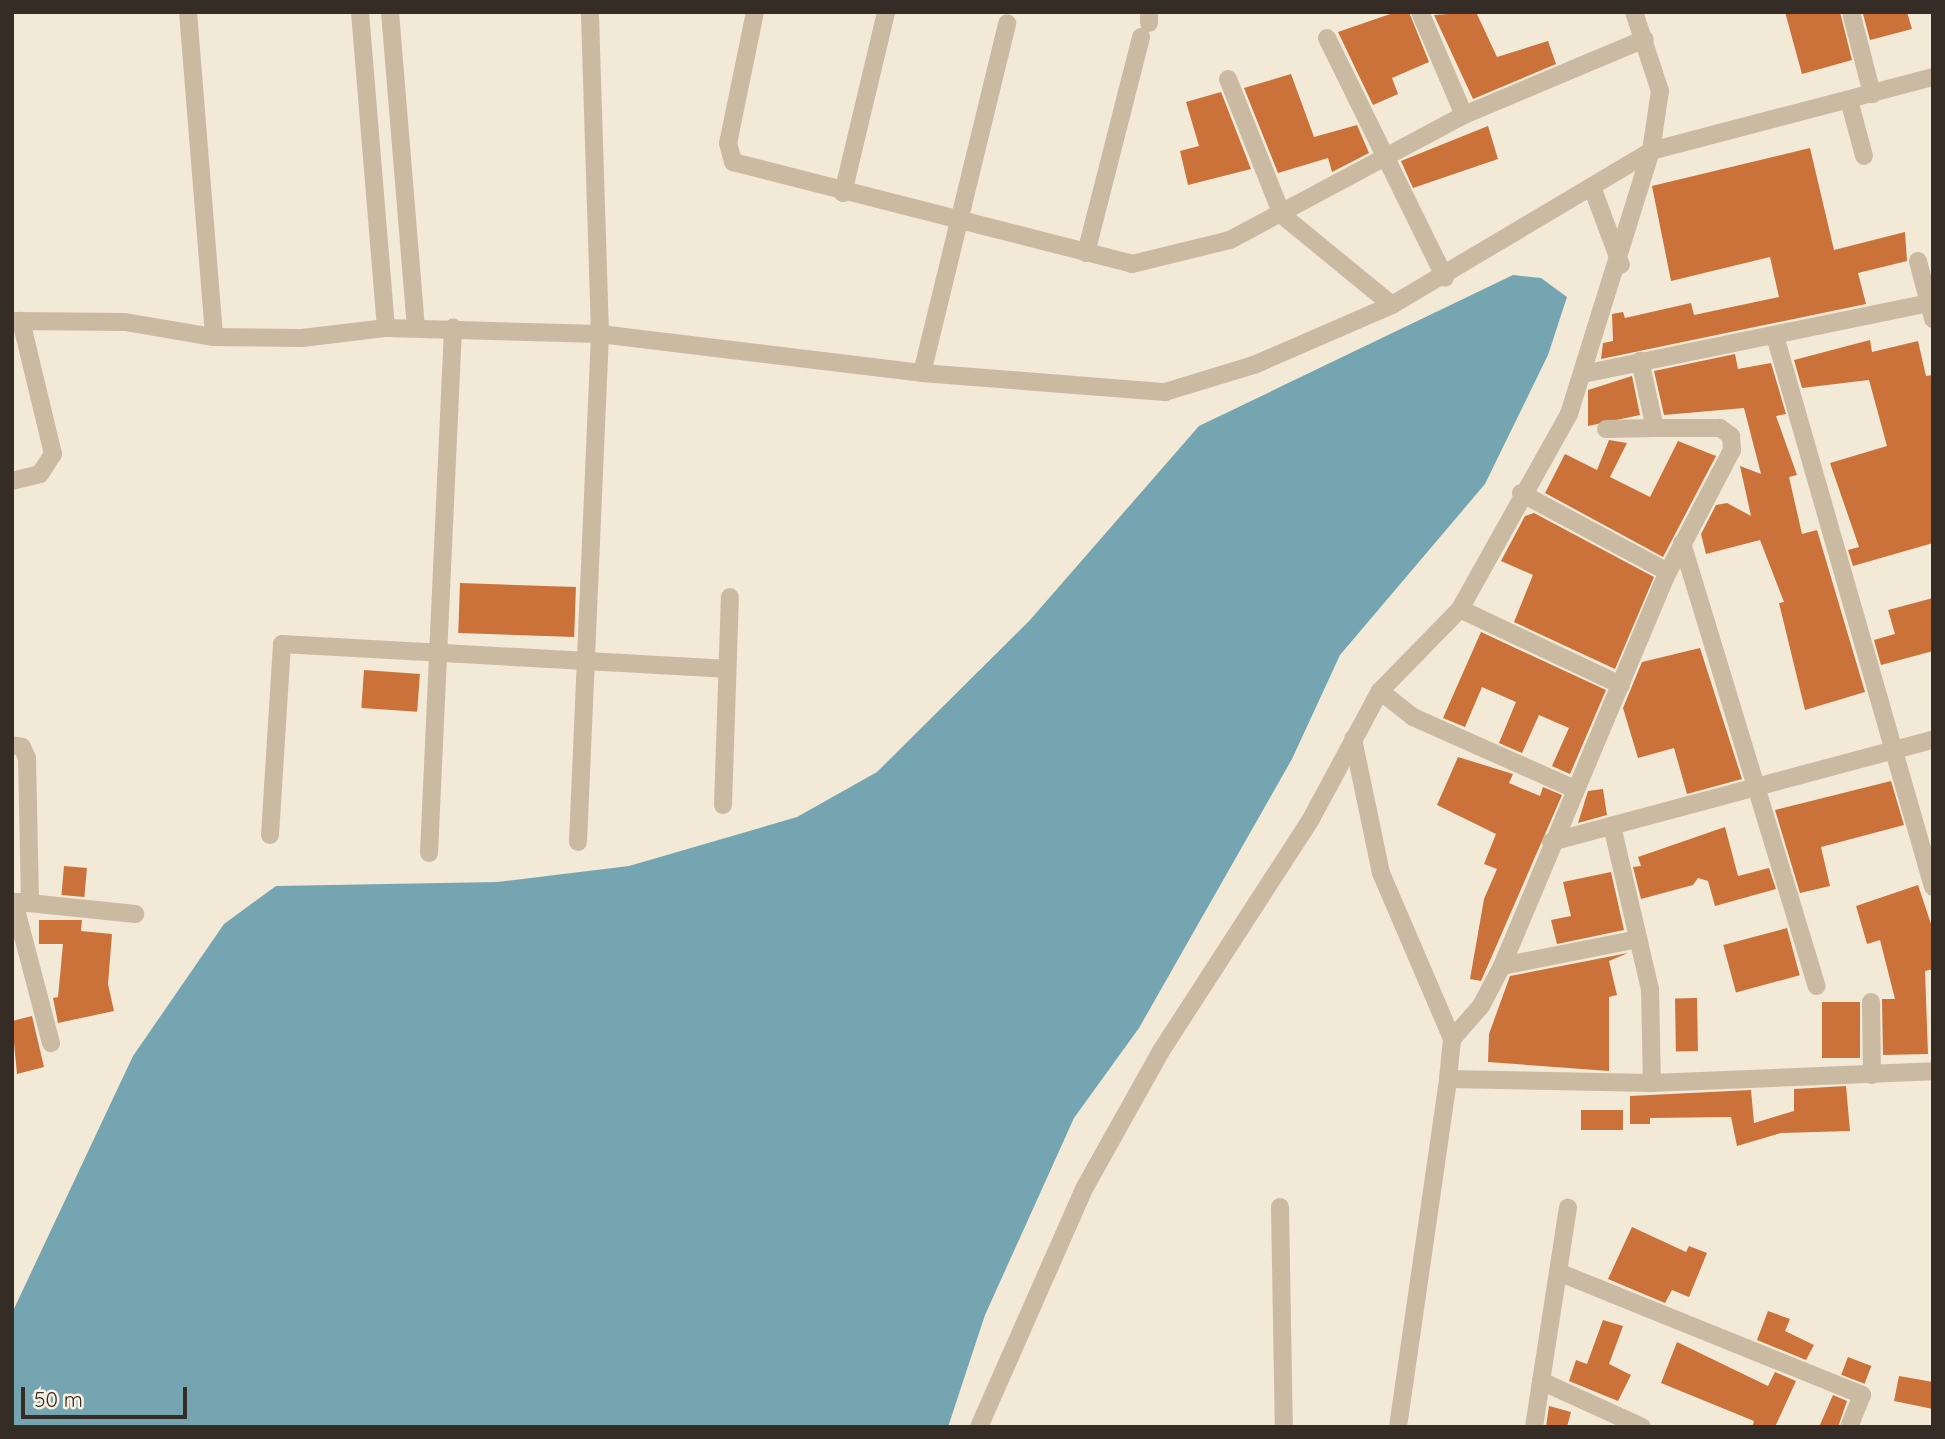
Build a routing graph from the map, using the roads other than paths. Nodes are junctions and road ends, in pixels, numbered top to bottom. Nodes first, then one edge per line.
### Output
1 (188, 12) edge
2 (360, 12) edge
3 (390, 12) edge
4 (590, 12) edge
5 (755, 12) edge
6 (886, 12) edge
7 (1420, 12) edge
8 (1634, 12) edge
9 (1851, 12) edge
10 (1007, 23) dead end
11 (1146, 24) edge
12 (1326, 38) dead end
13 (1645, 39) junction
14 (1933, 77) edge
15 (1228, 79) dead end
16 (1872, 94) junction
17 (1849, 100) junction
18 (1464, 115) junction
19 (1651, 151) junction
20 (1864, 156) dead end
21 (1382, 158) junction
22 (1592, 187) junction
23 (843, 193) junction
24 (1282, 215) junction
25 (960, 223) junction
26 (1086, 253) junction
27 (1918, 261) dead end
28 (1620, 265) junction
29 (1445, 278) junction
30 (1392, 305) junction
31 (1931, 308) edge
32 (17, 321) edge
33 (386, 328) junction
34 (415, 328) junction
35 (453, 328) junction
36 (600, 334) junction
37 (1774, 335) junction
38 (214, 337) junction
39 (1640, 361) junction
40 (922, 373) junction
41 (1583, 373) junction
42 (1606, 429) dead end
43 (1655, 429) junction
44 (12, 481) edge
45 (1521, 493) junction
46 (1682, 543) junction
47 (1668, 572) junction
48 (730, 597) dead end
49 (1460, 609) junction
50 (437, 655) junction
51 (588, 662) junction
52 (725, 669) junction
53 (1621, 685) junction
54 (1380, 691) junction
55 (1353, 739) junction
56 (1933, 740) edge
57 (12, 745) edge
58 (1895, 750) junction
59 (1754, 788) junction
60 (1575, 789) junction
61 (723, 805) dead end
62 (1612, 826) junction
63 (270, 835) dead end
64 (578, 842) dead end
65 (1551, 842) junction
66 (429, 853) dead end
67 (1933, 887) edge
68 (19, 902) edge
69 (135, 914) dead end
70 (1638, 939) junction
71 (1502, 966) junction
72 (1817, 986) dead end
73 (1871, 1002) dead end
74 (1452, 1039) junction
75 (51, 1043) dead end
76 (1933, 1071) edge
77 (1872, 1075) junction
78 (1448, 1079) junction
79 (1652, 1083) junction
80 (1280, 1207) dead end
81 (1568, 1208) dead end
82 (1558, 1272) junction
83 (1541, 1381) junction
84 (979, 1427) edge
85 (1284, 1427) edge
86 (1398, 1427) edge
87 (1534, 1427) edge
88 (1642, 1427) edge
89 (1849, 1427) edge

1 - 38 street
2 - 33 street
3 - 34 street
4 - 36 street
5 - 23 street
6 - 23 street
7 - 18 street
8 - 13 street
9 - 16 street
10 - 25 street
11 - 26 street
12 - 21 street
13 - 18 street
13 - 19 street
14 - 16 street
15 - 24 street
16 - 17 street
17 - 19 street
17 - 20 street
18 - 21 street
19 - 22 street
19 - 28 street
21 - 24 street
21 - 29 street
22 - 28 street
22 - 29 street
23 - 25 street
24 - 26 street
24 - 30 street
25 - 26 street
25 - 40 street
27 - 31 street
28 - 41 street
29 - 30 street
30 - 40 street
31 - 37 street
32 - 38 street
32 - 44 street
33 - 34 street
33 - 38 street
34 - 35 street
35 - 36 street
35 - 50 street
36 - 40 street
36 - 51 street
37 - 39 street
37 - 58 street
39 - 41 street
39 - 43 street
41 - 45 street
42 - 43 street
43 - 46 street
45 - 47 street
45 - 49 street
46 - 47 street
46 - 59 street
47 - 53 street
48 - 52 street
49 - 53 street
49 - 54 street
50 - 51 street
50 - 63 street
50 - 66 street
51 - 52 street
51 - 64 street
52 - 61 street
53 - 60 street
54 - 55 street
54 - 60 street
55 - 74 street
55 - 84 street
56 - 58 street
57 - 68 street
58 - 59 street
58 - 67 street
59 - 62 street
59 - 72 street
60 - 65 street
62 - 65 street
62 - 70 street
65 - 71 street
68 - 69 street
68 - 75 street
70 - 71 street
70 - 79 street
71 - 74 street
73 - 77 street
74 - 78 street
76 - 77 street
77 - 79 street
78 - 79 street
78 - 86 street
80 - 85 street
81 - 82 street
82 - 83 street
82 - 89 street
83 - 87 street
83 - 88 street

